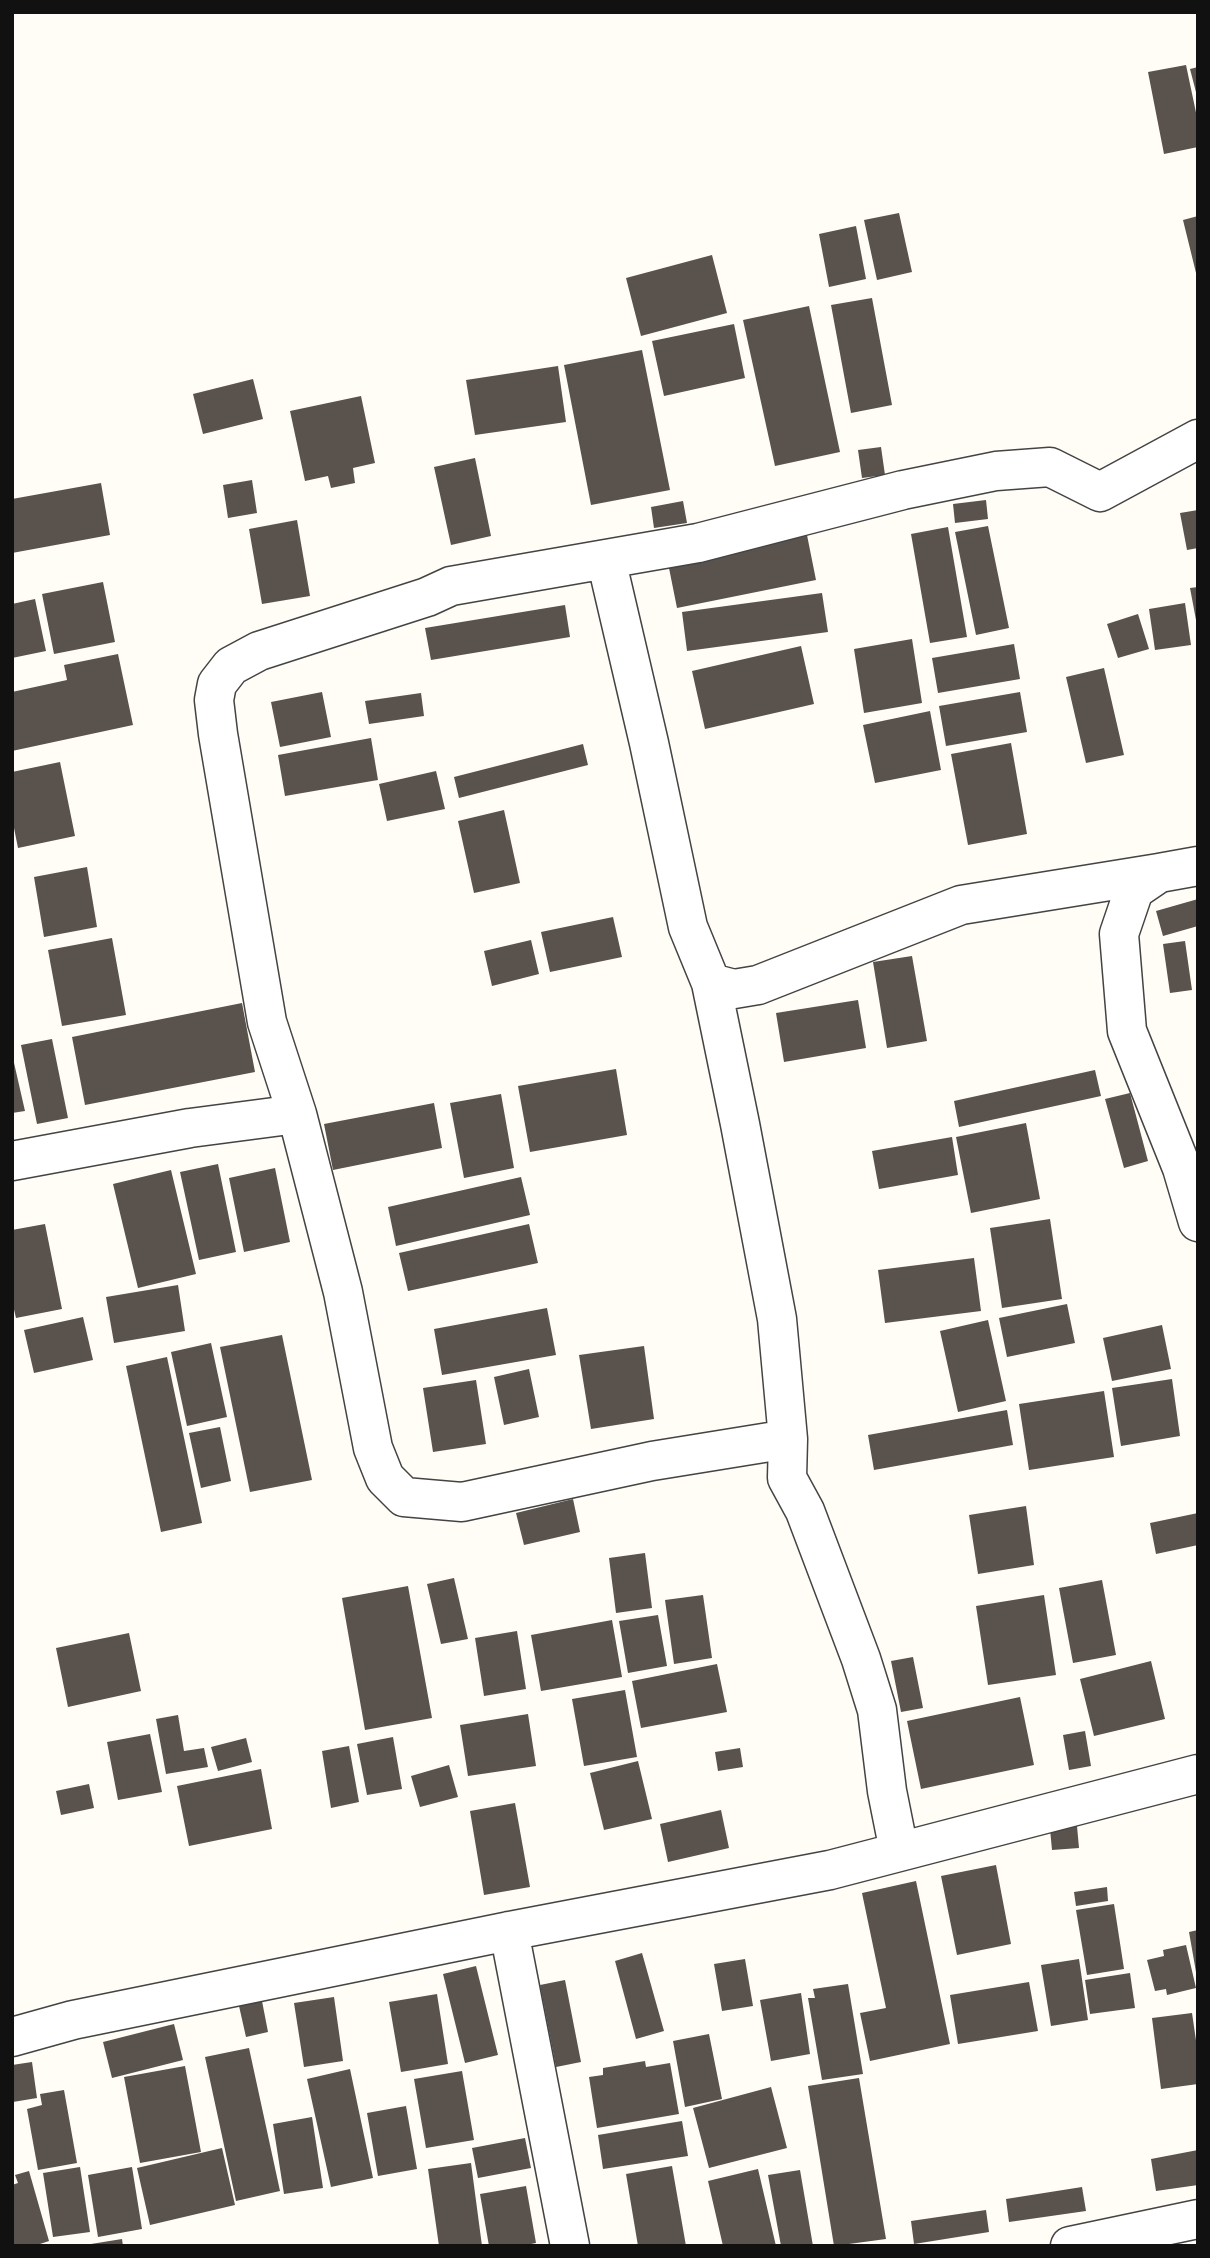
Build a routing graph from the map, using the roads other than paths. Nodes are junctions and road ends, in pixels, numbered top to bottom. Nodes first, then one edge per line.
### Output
1 (1198, 439) edge
2 (606, 559) junction
3 (1198, 866) edge
4 (1159, 873) junction
5 (711, 983) junction
6 (298, 1114) junction
7 (12, 1161) edge
8 (1198, 1222) edge
9 (788, 1439) junction
10 (1198, 1774) edge
11 (899, 1851) junction
12 (509, 1931) junction
13 (12, 2037) edge
14 (1198, 2219) edge
15 (1134, 2239) edge
16 (569, 2246) edge
17 (1070, 2246) edge

1 - 2 street
2 - 5 street
2 - 6 street
3 - 4 street
4 - 5 street
4 - 8 street
5 - 9 street
6 - 7 street
6 - 9 street
9 - 11 street
10 - 11 street
11 - 12 street
12 - 13 street
12 - 16 street
14 - 15 street
15 - 17 street

